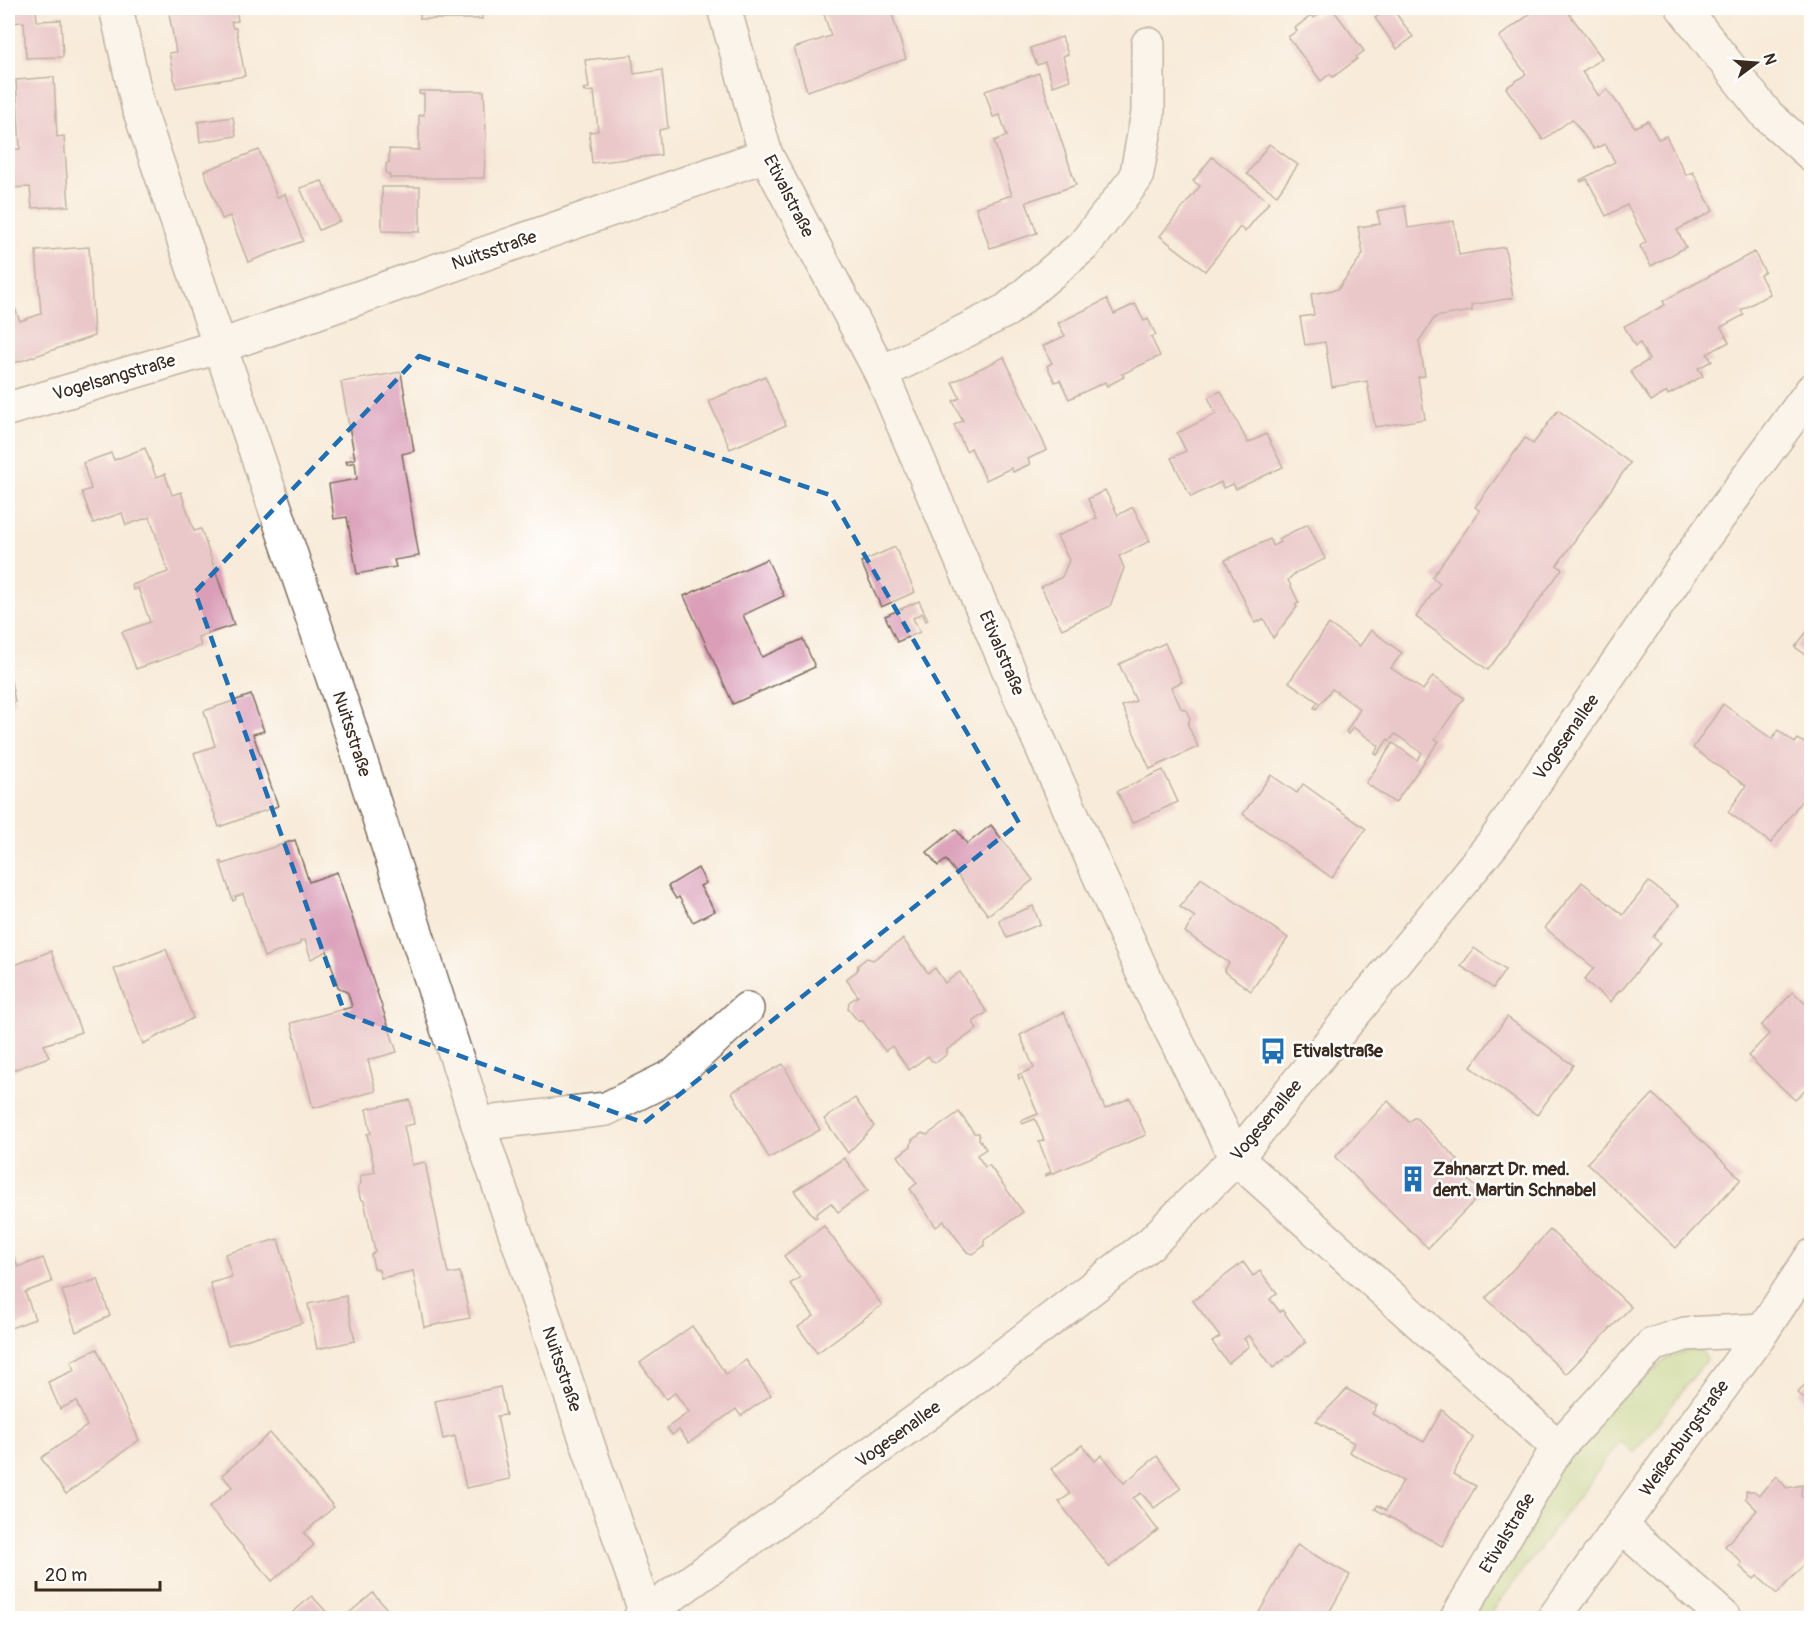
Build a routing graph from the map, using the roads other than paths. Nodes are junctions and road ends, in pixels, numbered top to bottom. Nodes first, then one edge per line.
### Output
1 (116, 8) edge
2 (724, 8) edge
3 (1683, 8) edge
4 (1148, 44) dead end
5 (766, 155) junction
6 (1812, 155) edge
7 (221, 346) junction
8 (881, 373) junction
9 (1812, 390) edge
10 (8, 409) edge
11 (747, 1010) dead end
12 (478, 1124) junction
13 (1236, 1158) junction
14 (1812, 1256) edge
15 (1763, 1330) junction
16 (1558, 1447) junction
17 (1621, 1526) junction
18 (643, 1616) edge
19 (1457, 1618) edge
20 (1554, 1618) edge
21 (1725, 1618) edge

1 - 7 street, Nuitsstraße
2 - 5 street, Etivalstraße
3 - 6 street
4 - 8 street
5 - 7 street, Nuitsstraße
5 - 8 street, Etivalstraße
7 - 10 street, Vogelsangstraße
7 - 12 street, Nuitsstraße
8 - 13 street, Etivalstraße
9 - 13 street, Vogesenallee
11 - 12 street
12 - 18 street, Nuitsstraße
13 - 16 street, Etivalstraße
13 - 18 street, Vogesenallee
14 - 15 street, Weißenburgstraße
15 - 16 street, Etivalstraße
15 - 17 street, Weißenburgstraße
16 - 19 street, Etivalstraße
17 - 20 street, Weißenburgstraße
17 - 21 street

